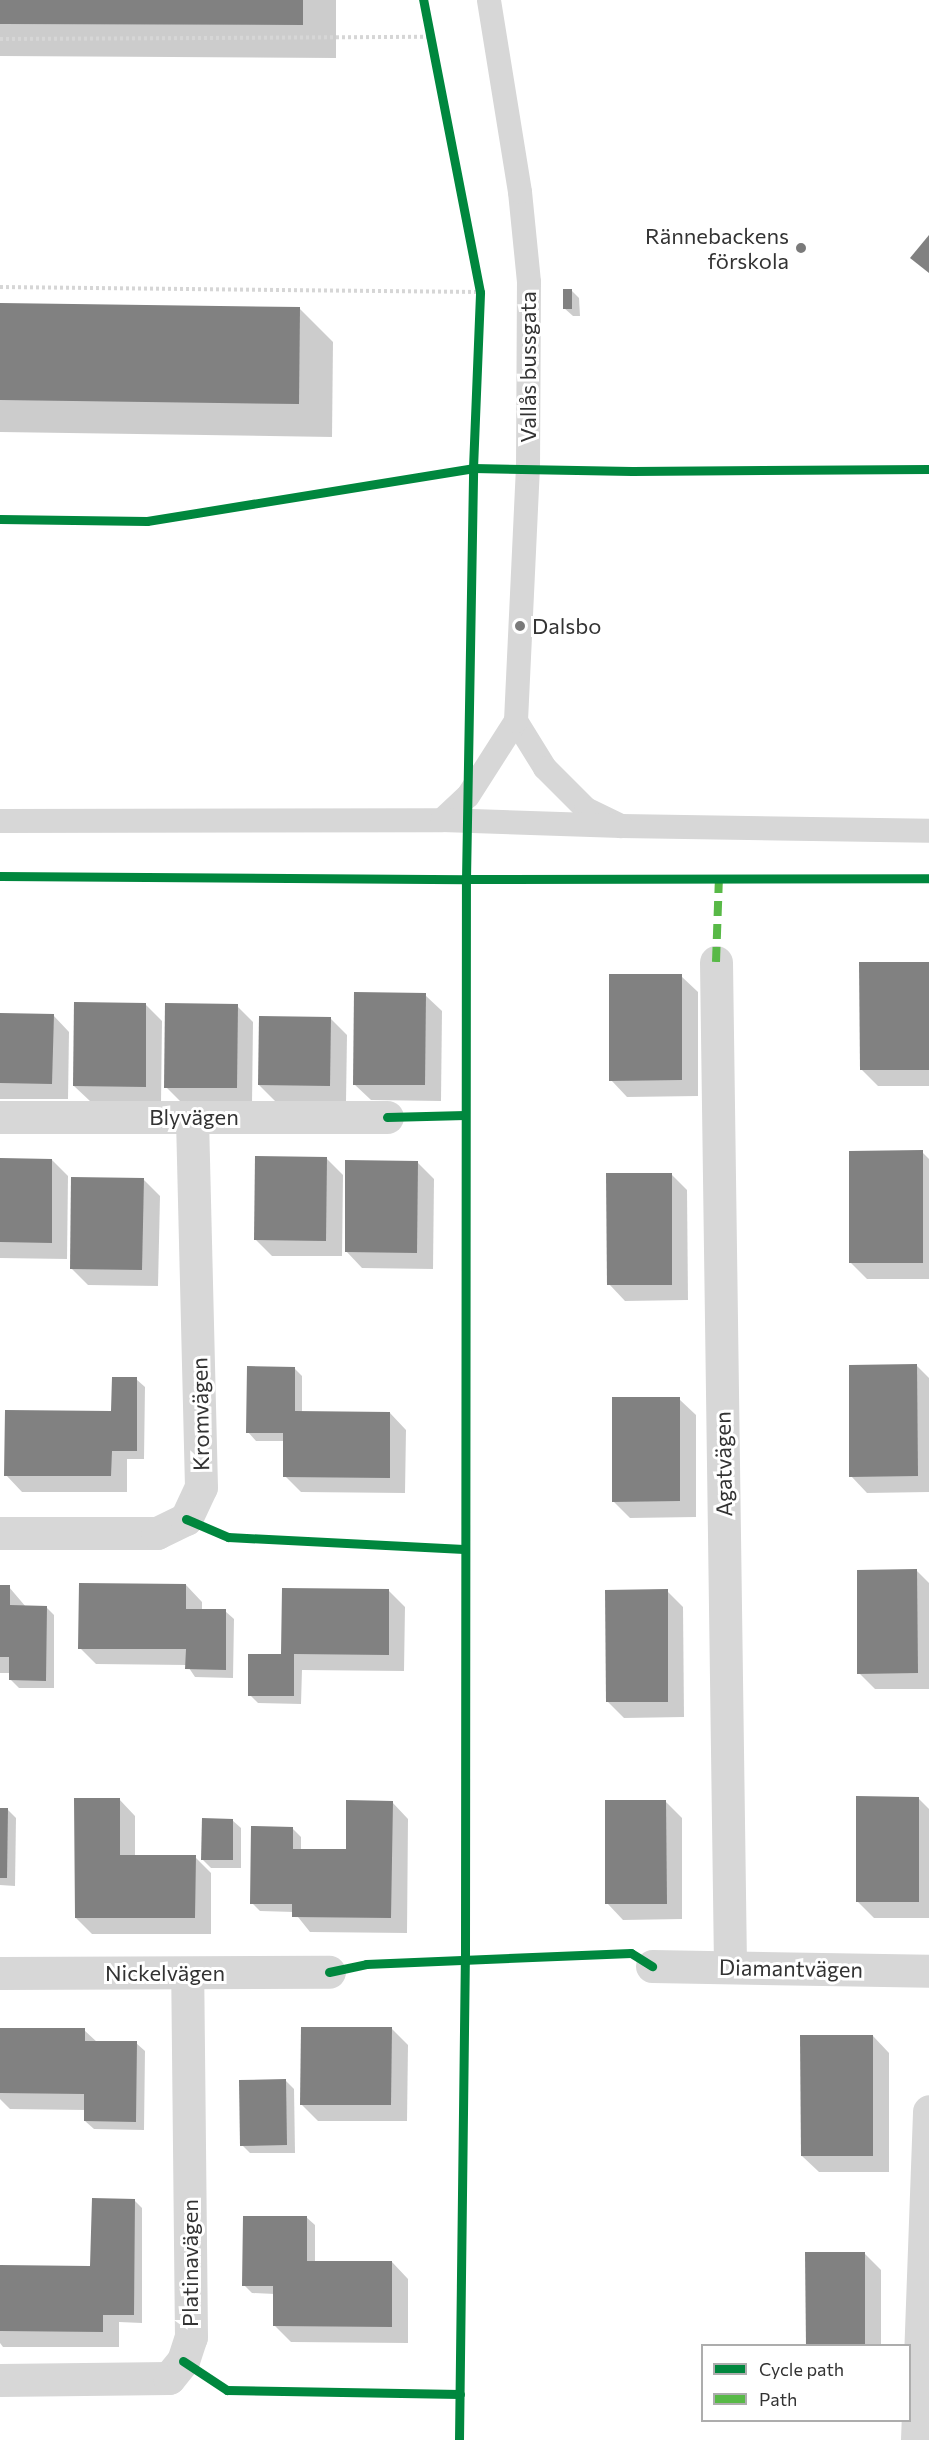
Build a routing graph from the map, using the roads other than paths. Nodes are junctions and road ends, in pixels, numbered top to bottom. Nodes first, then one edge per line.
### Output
1 (489, 0) edge
2 (516, 721) junction
3 (442, 820) junction
4 (0, 821) edge
5 (621, 826) junction
6 (929, 831) edge
7 (716, 962) dead end
8 (387, 1116) dead end
9 (192, 1117) junction
10 (0, 1118) edge
11 (0, 1533) edge
12 (652, 1965) dead end
13 (730, 1966) junction
14 (929, 1971) edge
15 (329, 1972) dead end
16 (0, 1973) edge
17 (187, 1973) junction
18 (929, 2111) edge
19 (0, 2380) edge
20 (917, 2440) edge

1 - 2 lane, Vallås bussgata
2 - 3 lane, Vallås bussgata
2 - 5 lane
3 - 4 lane
3 - 5 lane
5 - 6 lane
7 - 13 street, Agatvägen
8 - 9 street, Blyvägen
9 - 10 street, Blyvägen
9 - 11 street, Kromvägen
12 - 13 street, Diamantvägen
13 - 14 street, Diamantvägen
15 - 17 street, Nickelvägen
16 - 17 street, Nickelvägen
17 - 19 street, Platinavägen
18 - 20 street

